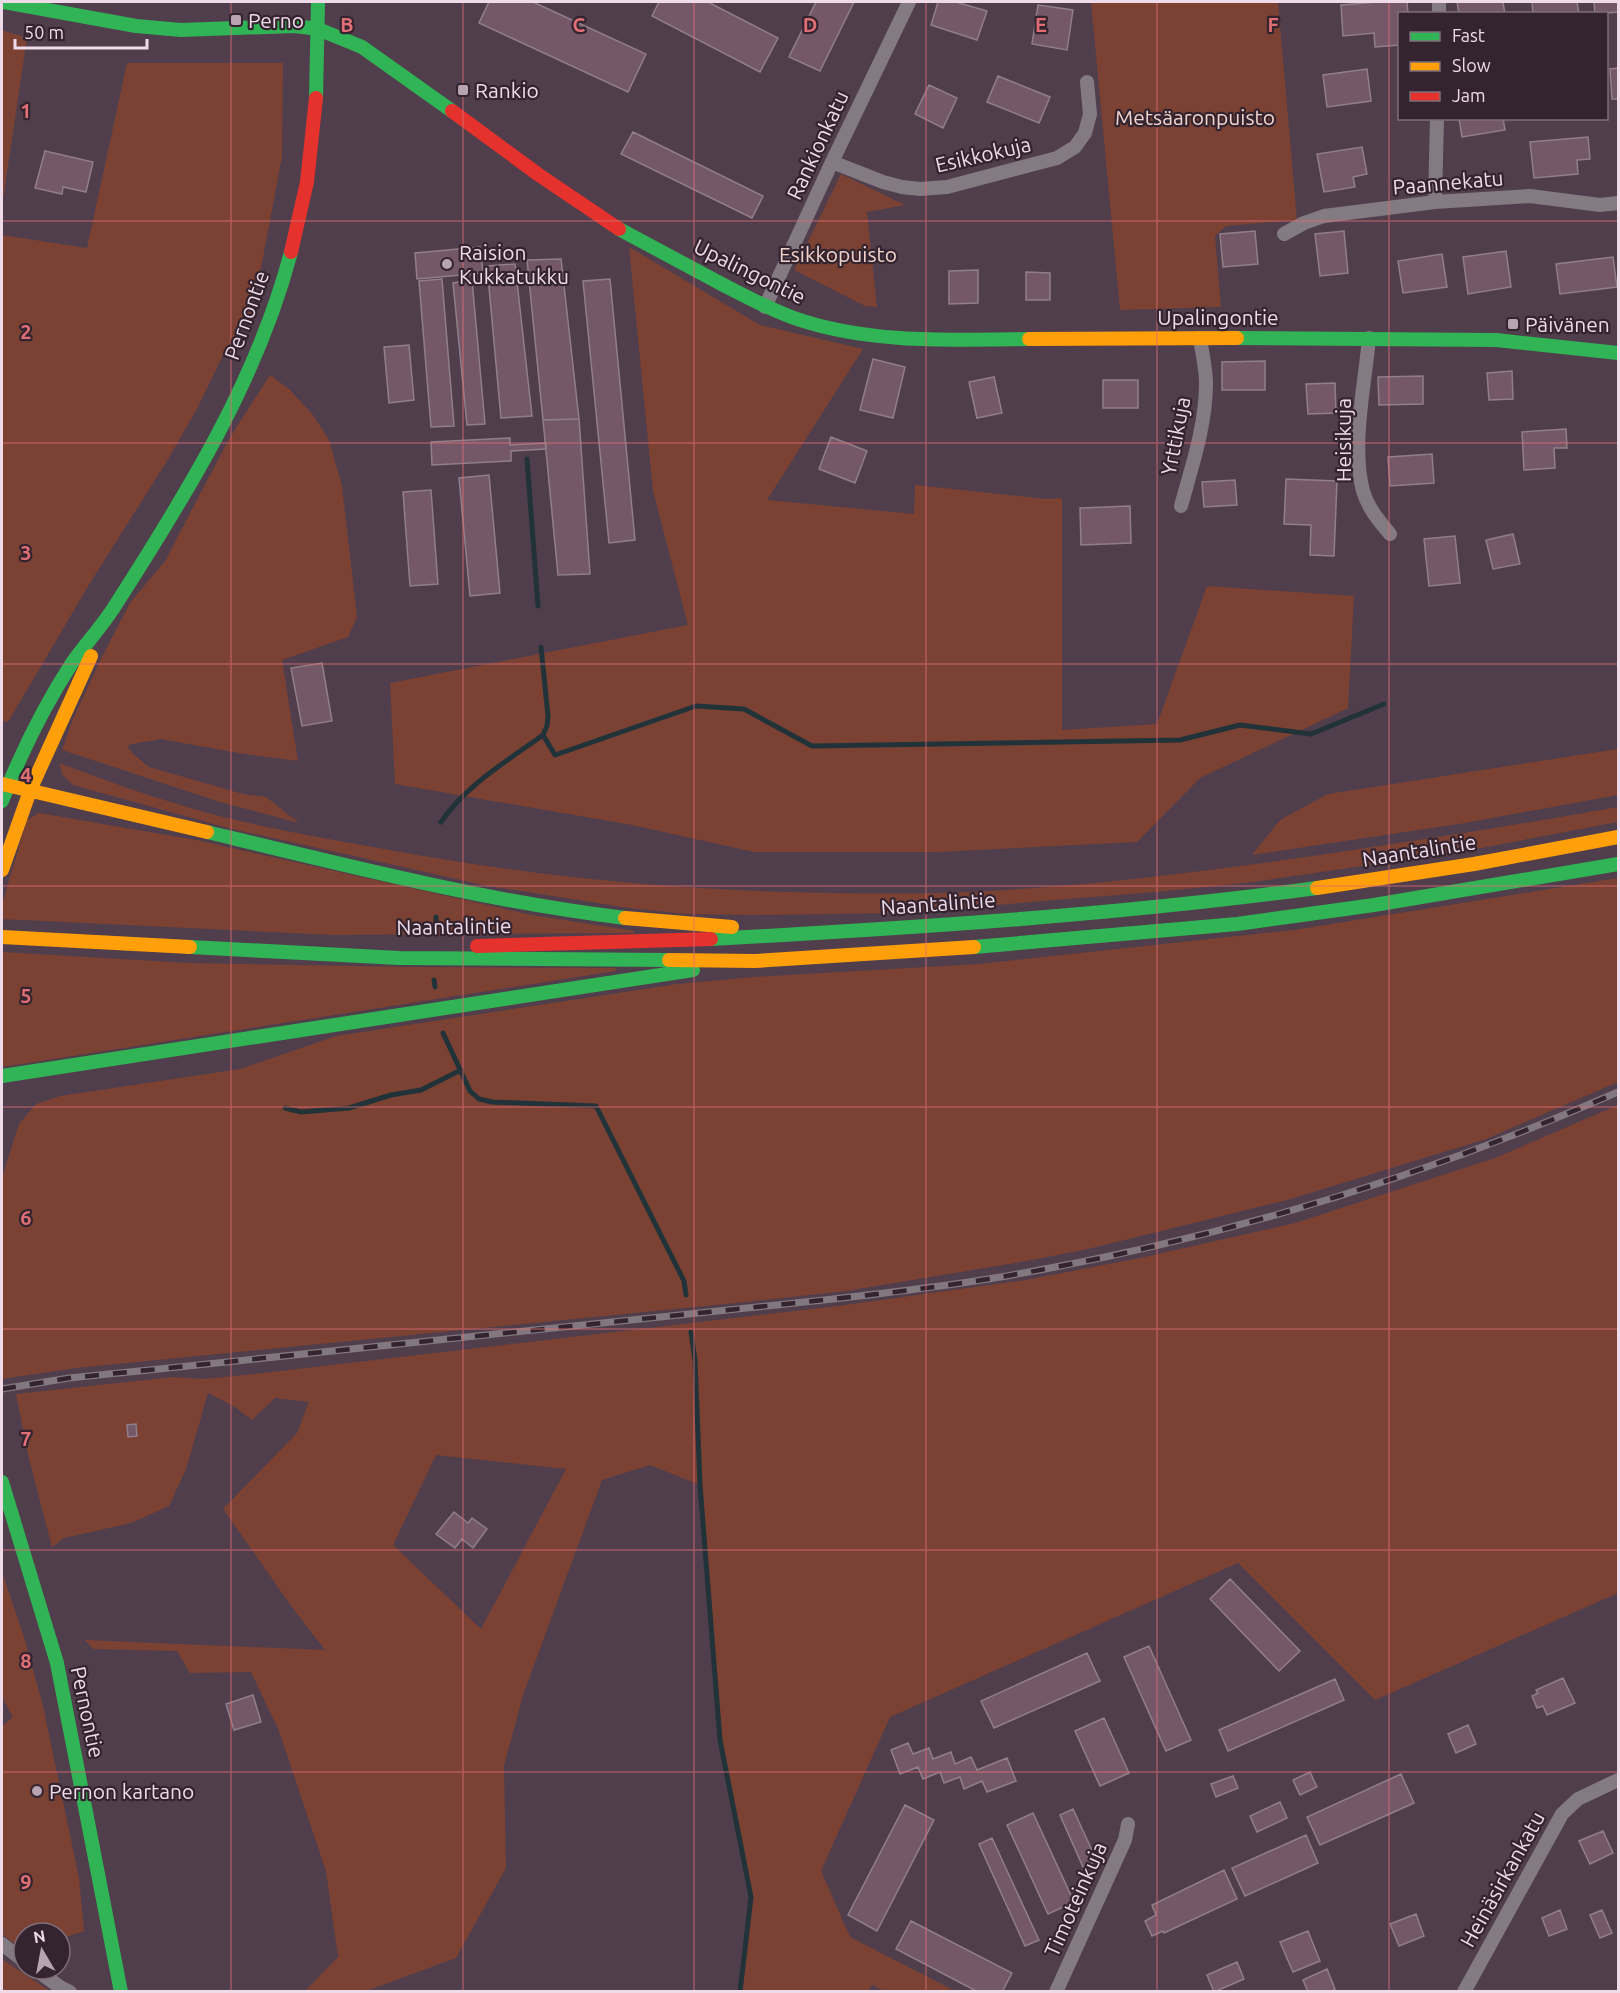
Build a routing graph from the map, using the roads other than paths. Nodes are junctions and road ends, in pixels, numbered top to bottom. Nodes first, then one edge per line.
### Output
1 (4, 2) edge
2 (318, 2) edge
3 (909, 2) edge
4 (318, 29) junction
5 (1088, 82) dead end
6 (1437, 120) edge
7 (832, 162) junction
8 (1435, 202) junction
9 (1618, 203) edge
10 (1284, 234) dead end
11 (765, 307) junction
12 (1200, 338) junction
13 (1370, 338) junction
14 (1618, 353) edge
15 (1181, 506) dead end
16 (1390, 534) dead end
17 (112, 611) junction
18 (4, 785) edge
19 (31, 790) junction
20 (2, 801) edge
21 (1618, 837) edge
22 (1618, 864) edge
23 (2, 870) edge
24 (812, 933) junction
25 (2, 937) edge
26 (255, 950) junction
27 (755, 961) junction
28 (3, 1079) edge
29 (2, 1482) edge
30 (1618, 1780) edge
31 (1128, 1824) dead end
32 (52, 1981) edge
33 (70, 1992) edge
34 (121, 1992) edge
35 (1056, 1992) edge
36 (1464, 1992) edge

1 - 4 main road, Upalingontie
2 - 4 main road, Pernontie
3 - 7 street, Rankionkatu
4 - 11 main road, Upalingontie
4 - 17 main road, Pernontie
5 - 7 street, Esikkokuja
6 - 8 street
7 - 11 street, Rankionkatu
8 - 9 street, Paannekatu
8 - 10 street, Paannekatu
11 - 12 main road, Upalingontie
12 - 13 main road, Upalingontie
12 - 15 street, Yrttikuja
13 - 14 main road, Upalingontie
13 - 16 street, Heisikuja
17 - 18 main road, Pernontie
17 - 19 main road, Pernontie
18 - 19 main road
18 - 20 main road, Pernontie
19 - 23 main road, Pernontie
19 - 24 main road
21 - 24 main road, Naantalintie
22 - 27 main road, Naantalintie
24 - 26 main road, Naantalintie
25 - 26 main road, Naantalintie
26 - 27 main road, Naantalintie
27 - 28 main road
29 - 34 main road, Pernontie
30 - 36 street, Heinäsirkankatu
31 - 35 street, Timoteinkuja
32 - 33 street

